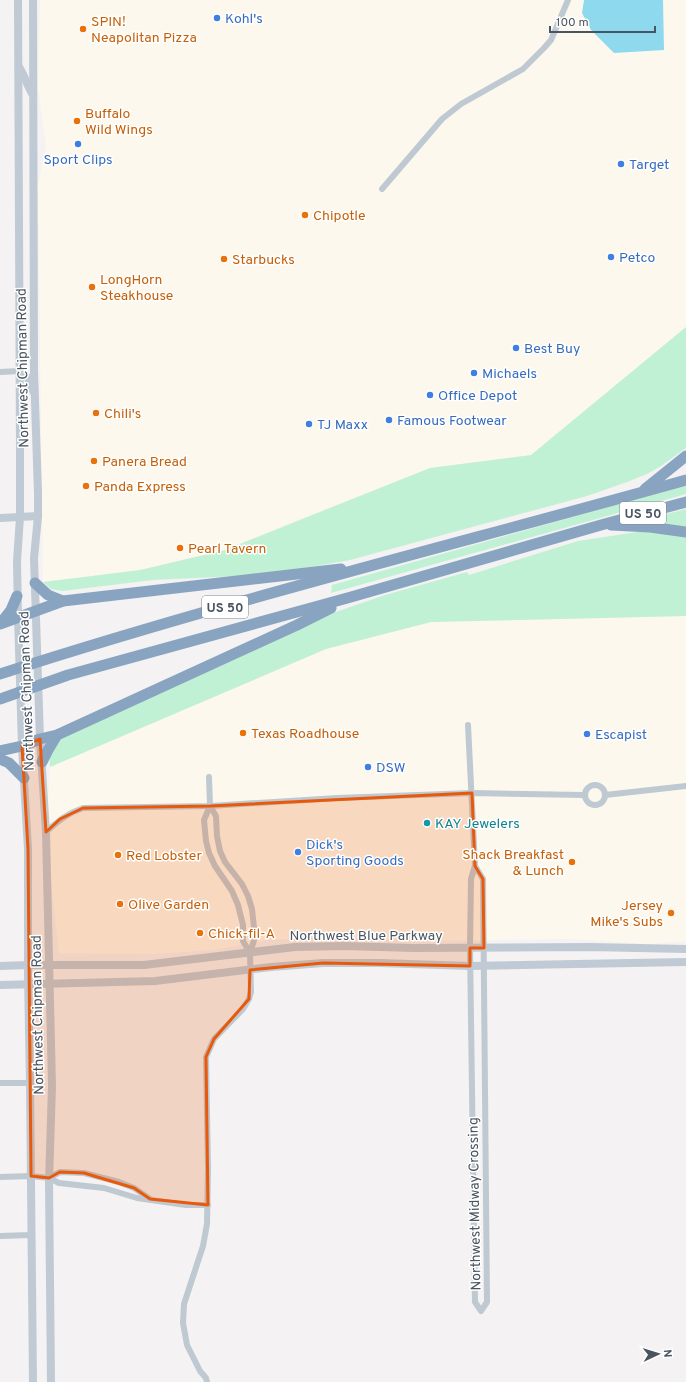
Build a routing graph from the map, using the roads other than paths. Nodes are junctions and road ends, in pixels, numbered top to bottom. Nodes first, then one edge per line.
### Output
1 (18, 0) edge
2 (32, 0) edge
3 (568, 0) edge
4 (19, 66) junction
5 (33, 95) junction
6 (382, 189) dead end
7 (20, 371) junction
8 (0, 372) edge
9 (35, 397) junction
10 (686, 456) edge
11 (686, 480) edge
12 (640, 493) junction
13 (686, 502) edge
14 (38, 516) junction
15 (20, 517) junction
16 (0, 518) edge
17 (600, 525) junction
18 (686, 532) edge
19 (383, 563) junction
20 (35, 583) junction
21 (17, 596) junction
22 (351, 597) junction
23 (63, 601) junction
24 (36, 610) junction
25 (18, 617) junction
26 (0, 624) edge
27 (0, 674) edge
28 (0, 699) edge
29 (468, 726) dead end
30 (57, 735) junction
31 (40, 739) junction
32 (22, 746) junction
33 (0, 751) edge
34 (0, 759) edge
35 (42, 762) junction
36 (209, 777) dead end
37 (24, 778) junction
38 (686, 786) edge
39 (472, 793) junction
40 (585, 795) junction
41 (605, 795) junction
42 (210, 806) junction
43 (46, 832) junction
44 (475, 866) junction
45 (470, 948) junction
46 (484, 948) junction
47 (686, 949) edge
48 (250, 953) junction
49 (686, 962) edge
50 (28, 965) junction
51 (49, 965) junction
52 (483, 965) junction
53 (0, 966) edge
54 (470, 966) junction
55 (250, 970) junction
56 (50, 984) junction
57 (0, 985) edge
58 (28, 985) junction
59 (0, 1083) edge
60 (30, 1083) junction
61 (31, 1176) junction
62 (0, 1177) edge
63 (49, 1178) junction
64 (150, 1199) junction
65 (208, 1205) junction
66 (31, 1235) junction
67 (0, 1236) edge
68 (33, 1382) edge
69 (51, 1382) edge
70 (207, 1382) edge

1 - 4 main road, Northwest Chipman Road
2 - 5 main road, Northwest Chipman Road
3 - 6 street
4 - 5 main road
4 - 7 main road, Northwest Chipman Road
5 - 9 main road, Northwest Chipman Road
7 - 8 street
7 - 9 main road
7 - 15 main road, Northwest Chipman Road
9 - 14 main road, Northwest Chipman Road
10 - 12 highway, US 50
11 - 12 highway
12 - 19 highway, US 50
13 - 17 highway, US 50
14 - 15 main road
14 - 20 main road, Northwest Chipman Road
15 - 16 main road
15 - 21 main road, Northwest Chipman Road
17 - 18 highway
17 - 22 highway, US 50
19 - 23 highway
19 - 27 highway, US 50
20 - 23 highway
20 - 24 main road, Northwest Chipman Road
21 - 25 main road, Northwest Chipman Road
21 - 26 highway
22 - 28 highway, US 50
22 - 30 highway
23 - 24 highway
24 - 25 highway
24 - 31 main road, Northwest Chipman Road
25 - 26 highway
25 - 32 main road, Northwest Chipman Road
29 - 39 street, Northwest Midway Crossing
30 - 31 highway
30 - 35 highway
31 - 32 highway
31 - 35 main road, Northwest Chipman Road
32 - 33 highway
32 - 37 main road, Northwest Chipman Road
34 - 37 highway
35 - 43 main road, Northwest Chipman Road
36 - 42 street
37 - 50 main road, Northwest Chipman Road
38 - 41 street
39 - 40 street
39 - 42 street
39 - 44 street, Northwest Midway Crossing
40 - 41 street
40 - 41 street
42 - 43 street
42 - 48 street
42 - 48 street
43 - 51 main road, Northwest Chipman Road
44 - 45 street, Northwest Midway Crossing
44 - 46 street, Northwest Midway Crossing
45 - 46 main road, Northwest Blue Parkway
45 - 48 main road, Northwest Blue Parkway
45 - 54 street, Northwest Midway Crossing
46 - 47 main road, Northwest Blue Parkway
46 - 52 street, Northwest Midway Crossing
48 - 51 main road, Northwest Blue Parkway
48 - 55 street
49 - 52 main road, Northwest Blue Parkway
50 - 51 main road, Northwest Blue Parkway
50 - 53 main road, Northwest Blue Parkway
50 - 58 main road, Northwest Chipman Road
51 - 56 main road, Northwest Chipman Road
52 - 54 main road, Northwest Blue Parkway
52 - 54 street, Northwest Midway Crossing
54 - 55 main road, Northwest Blue Parkway
55 - 56 main road, Northwest Blue Parkway
55 - 65 street
56 - 58 main road, Northwest Blue Parkway
56 - 63 main road, Northwest Chipman Road
57 - 58 main road, Northwest Blue Parkway
58 - 60 main road, Northwest Chipman Road
59 - 60 street
60 - 61 main road, Northwest Chipman Road
61 - 62 street
61 - 63 street
61 - 66 main road, Northwest Chipman Road
63 - 64 street
63 - 64 street
63 - 69 main road, Northwest Chipman Road
64 - 65 street
65 - 70 street
66 - 67 street
66 - 68 main road, Northwest Chipman Road

